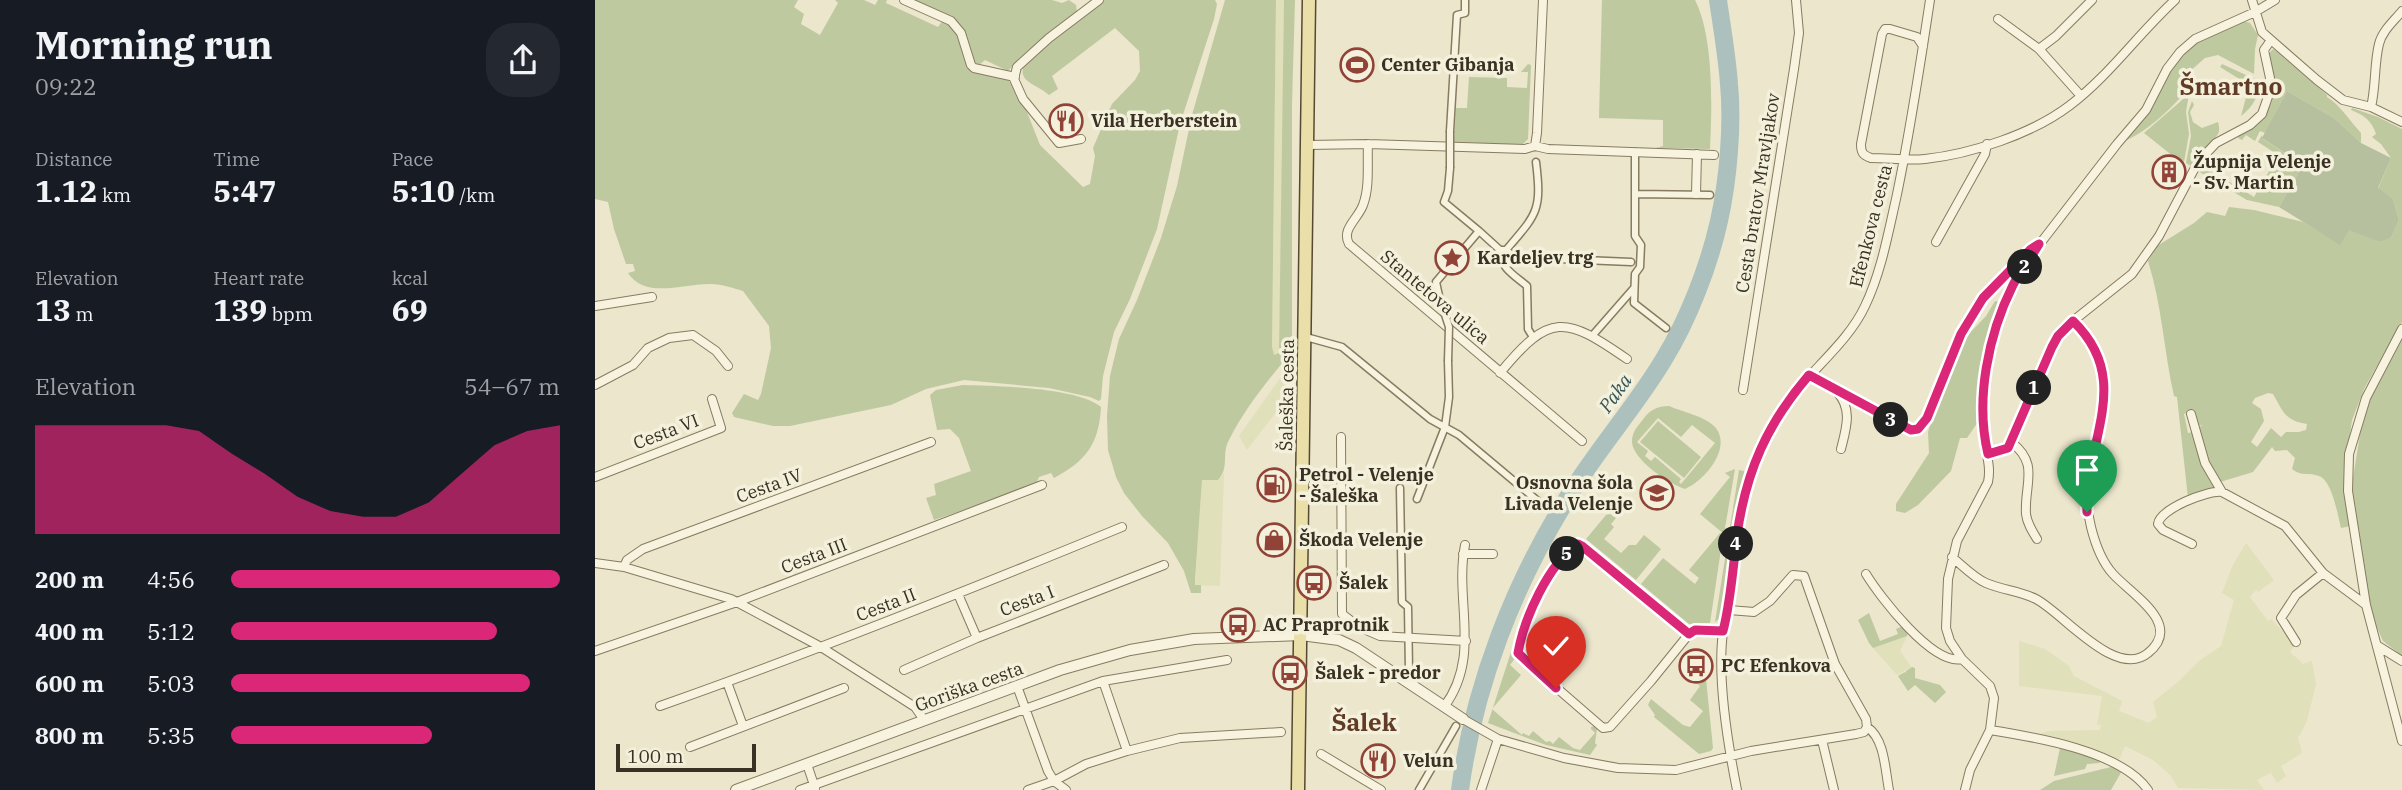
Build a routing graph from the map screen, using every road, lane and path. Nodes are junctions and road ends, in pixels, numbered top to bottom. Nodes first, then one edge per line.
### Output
1 (904, 0) edge
2 (1082, 0) edge
3 (1310, 0) edge
4 (1465, 0) edge
5 (1543, 0) edge
6 (1796, 0) edge
7 (1930, 0) edge
8 (2092, 0) edge
9 (2175, 0) edge
10 (2252, 0) edge
11 (2275, 0) edge
12 (1096, 2) edge
13 (2402, 11) edge
14 (2255, 12) junction
15 (1998, 19) dead end
16 (2271, 40) junction
17 (1923, 46) junction
18 (2039, 49) junction
19 (1015, 77) junction
20 (2081, 96) junction
21 (2371, 107) junction
22 (2402, 122) edge
23 (1080, 139) dead end
24 (1368, 144) junction
25 (1987, 144) junction
26 (1308, 145) junction
27 (1535, 146) junction
28 (1635, 152) junction
29 (1697, 154) junction
30 (1713, 155) dead end
31 (1904, 159) junction
32 (1537, 162) dead end
33 (1636, 194) junction
34 (1696, 194) junction
35 (1710, 195) dead end
36 (1479, 231) junction
37 (1936, 242) dead end
38 (2039, 244) junction
39 (1503, 250) junction
40 (1631, 262) dead end
41 (1634, 288) junction
42 (652, 297) dead end
43 (595, 306) edge
44 (2073, 321) junction
45 (1666, 328) dead end
46 (2402, 329) edge
47 (1593, 335) junction
48 (1305, 337) junction
49 (1533, 337) junction
50 (1627, 359) dead end
51 (728, 366) dead end
52 (1500, 373) junction
53 (1809, 375) junction
54 (595, 385) edge
55 (1835, 389) junction
56 (1743, 390) dead end
57 (712, 399) dead end
58 (2191, 414) dead end
59 (1445, 427) junction
60 (1341, 437) dead end
61 (931, 442) dead end
62 (1582, 442) dead end
63 (2011, 442) junction
64 (1841, 449) dead end
65 (1988, 454) junction
66 (595, 477) edge
67 (1042, 485) dead end
68 (1400, 488) dead end
69 (2222, 492) junction
70 (1417, 499) dead end
71 (1545, 507) dead end
72 (1122, 527) dead end
73 (2038, 539) dead end
74 (2192, 544) dead end
75 (1493, 554) dead end
76 (1952, 557) junction
77 (595, 563) edge
78 (1164, 565) dead end
79 (624, 567) junction
80 (2323, 573) junction
81 (1866, 574) dead end
82 (958, 594) junction
83 (737, 602) junction
84 (2366, 605) junction
85 (1729, 610) junction
86 (1723, 631) junction
87 (1689, 634) junction
88 (1301, 635) junction
89 (977, 638) junction
90 (1524, 638) junction
91 (1409, 639) junction
92 (1466, 641) junction
93 (2296, 642) dead end
94 (2378, 646) junction
95 (821, 647) junction
96 (595, 651) edge
97 (1962, 659) junction
98 (1227, 660) dead end
99 (2402, 661) edge
100 (1528, 663) junction
101 (904, 670) dead end
102 (1409, 672) dead end
103 (1104, 681) junction
104 (727, 682) junction
105 (1017, 686) junction
106 (844, 688) dead end
107 (660, 706) dead end
108 (1444, 707) junction
109 (1024, 708) junction
110 (924, 720) junction
111 (1459, 722) junction
112 (743, 726) junction
113 (1867, 727) junction
114 (1990, 730) junction
115 (1280, 732) dead end
116 (1497, 738) junction
117 (1822, 740) junction
118 (2402, 741) edge
119 (690, 747) dead end
120 (1127, 751) junction
121 (1321, 754) dead end
122 (1731, 757) junction
123 (807, 764) junction
124 (1054, 781) junction
125 (815, 788) edge
126 (736, 790) edge
127 (800, 790) edge
128 (1028, 790) edge
129 (1066, 790) edge
130 (1298, 790) edge
131 (1381, 790) edge
132 (1419, 790) edge
133 (1481, 790) edge
134 (1737, 790) edge
135 (1834, 790) edge
136 (1889, 790) edge
137 (1965, 790) edge
138 (2148, 790) edge

1 - 19 street
2 - 12 street
3 - 26 main road, Šaleška cesta
4 - 36 street, bridge
5 - 27 street
6 - 56 street, Cesta bratov Mravljakov
7 - 17 street, Efenkova cesta
8 - 18 street
9 - 20 street
10 - 14 street
11 - 14 street
12 - 19 street
13 - 21 street
14 - 16 street
14 - 38 street
15 - 18 street
16 - 21 street
16 - 44 street
17 - 31 street, Efenkova cesta
17 - 31 street
18 - 20 street
19 - 23 street
20 - 25 street
21 - 22 street
24 - 26 street
24 - 27 street
24 - 52 street, Stantetova ulica
25 - 31 street
25 - 37 street
26 - 48 main road, Šaleška cesta
27 - 28 street
28 - 29 street
28 - 33 street
29 - 30 street
29 - 34 street
31 - 53 street, Efenkova cesta
32 - 39 street
33 - 34 street
33 - 41 street
34 - 35 street
36 - 39 street
36 - 59 street, bridge
38 - 55 street
38 - 65 street
39 - 40 street
39 - 49 street
41 - 45 street
41 - 47 street
42 - 43 street
44 - 63 street
44 - 76 street
46 - 84 street
47 - 49 street
47 - 50 street
48 - 59 street
48 - 88 main road, Šaleška cesta
49 - 52 street
51 - 54 street
52 - 62 street, Stantetova ulica
53 - 55 street
53 - 85 street, Efenkova cesta
55 - 64 street
57 - 66 street, Cesta VI
58 - 69 street
59 - 70 street
59 - 71 street
60 - 91 street
61 - 79 street, Cesta IV
63 - 65 street
63 - 73 street
65 - 76 street
67 - 83 street, Cesta III
68 - 91 street
69 - 74 street
69 - 80 street
72 - 82 street, Cesta II
75 - 92 street
76 - 97 street
77 - 79 street
78 - 89 street, Cesta I
79 - 83 street
80 - 84 street
80 - 93 street
81 - 97 street
82 - 89 street
82 - 95 street, Cesta II
83 - 95 street
83 - 96 street, Cesta III
84 - 94 street
85 - 86 street, Efenkova cesta
85 - 113 street
86 - 87 street
86 - 122 street, Efenkova cesta
87 - 90 street
87 - 100 street
88 - 105 street, Goriška cesta
88 - 108 street, Goriška cesta
88 - 130 main road, Šaleška cesta
89 - 101 street, Cesta I
90 - 100 street
90 - 100 street
91 - 92 street
91 - 102 street
92 - 108 street
94 - 99 street
94 - 118 street
95 - 104 street, Cesta II
95 - 110 street
97 - 114 street
98 - 103 street
103 - 109 street
103 - 120 street
104 - 107 street, Cesta II
104 - 112 street
105 - 109 street
105 - 110 street, Goriška cesta
106 - 112 street
108 - 111 street, Goriška cesta
109 - 124 street
109 - 125 street
110 - 123 street, Goriška cesta
111 - 116 street
111 - 132 street
112 - 119 street
113 - 117 street
113 - 136 street
114 - 137 street
114 - 138 street
115 - 120 street
116 - 122 street
116 - 133 street
117 - 122 street
117 - 135 street
120 - 124 street
121 - 131 street
122 - 134 street
123 - 125 street
123 - 126 street, Goriška cesta
124 - 128 street
124 - 129 street
125 - 127 street

